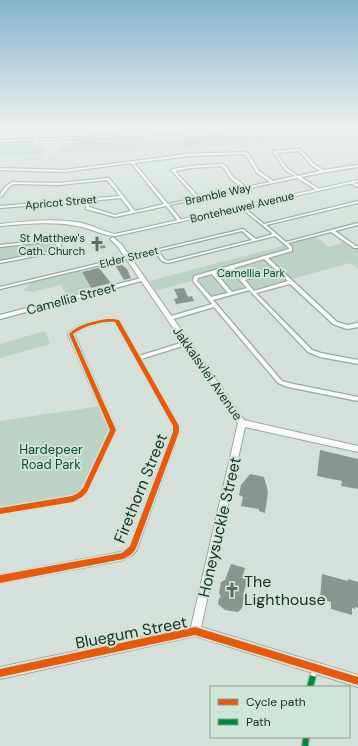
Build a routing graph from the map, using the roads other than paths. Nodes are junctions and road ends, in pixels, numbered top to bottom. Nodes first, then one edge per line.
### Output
1 (148, 161) edge
2 (192, 161) edge
3 (251, 161) edge
4 (280, 161) edge
5 (309, 161) edge
6 (132, 163) junction
7 (358, 166) edge
8 (196, 167) junction
9 (0, 169) edge
10 (323, 172) junction
11 (298, 177) junction
12 (358, 181) edge
13 (272, 182) junction
14 (352, 183) junction
15 (358, 186) edge
16 (245, 188) junction
17 (318, 190) junction
18 (0, 196) edge
19 (122, 197) junction
20 (198, 198) junction
21 (87, 200) junction
22 (358, 202) edge
23 (166, 204) junction
24 (0, 207) edge
25 (242, 207) junction
26 (133, 212) junction
27 (180, 221) junction
28 (263, 224) junction
29 (358, 224) edge
30 (0, 226) edge
31 (332, 231) junction
32 (275, 235) junction
33 (115, 238) junction
34 (255, 240) junction
35 (285, 243) junction
36 (0, 246) edge
37 (358, 247) edge
38 (156, 250) junction
39 (128, 257) junction
40 (266, 258) junction
41 (0, 262) edge
42 (231, 267) junction
43 (279, 270) junction
44 (213, 272) junction
45 (143, 279) junction
46 (242, 280) junction
47 (291, 282) junction
48 (0, 288) edge
49 (250, 288) junction
50 (254, 292) junction
51 (231, 293) junction
52 (210, 299) junction
53 (215, 305) junction
54 (0, 316) edge
55 (170, 318) junction
56 (358, 325) edge
57 (188, 343) junction
58 (139, 358) junction
59 (358, 362) edge
60 (358, 399) edge
61 (242, 423) junction
62 (358, 449) edge
63 (0, 511) edge
64 (0, 579) edge
65 (195, 631) junction
66 (0, 672) edge
67 (313, 676) dead end
68 (358, 681) edge
69 (310, 686) edge

1 - 6 street
2 - 8 street
3 - 13 street
4 - 11 street
5 - 10 street
6 - 9 street
6 - 23 street
7 - 10 street, Bramble Way
8 - 16 street
8 - 20 street
10 - 11 street, Bramble Way
11 - 13 street, Bramble Way
11 - 17 street
12 - 14 street, Bonteheuwel Avenue
13 - 16 street, Bramble Way
14 - 15 street
14 - 17 street, Bonteheuwel Avenue
16 - 20 street, Bramble Way
17 - 25 street, Bonteheuwel Avenue
18 - 19 street
19 - 21 street, Apricot Street
19 - 26 street
20 - 23 street, Bramble Way
21 - 24 street, Apricot Street
21 - 26 street, Bramble Way
22 - 28 street
23 - 26 street, Bramble Way
23 - 27 street
25 - 27 street, Bonteheuwel Avenue
25 - 28 street
27 - 33 street, Bonteheuwel Avenue
28 - 32 street
29 - 31 street
30 - 33 street, Jakkalsvlei Avenue
31 - 35 street
31 - 37 street
32 - 34 street
32 - 35 street
33 - 39 street, Jakkalsvlei Avenue
34 - 38 street, Elder Street
34 - 38 street
35 - 40 street
36 - 41 street
38 - 39 street, Elder Street
39 - 45 street, Jakkalsvlei Avenue
39 - 48 street, Elder Street
40 - 42 street
40 - 43 street
42 - 44 street
42 - 46 street
43 - 46 street
43 - 47 street
44 - 51 street
44 - 52 street
45 - 54 street, Camellia Street
45 - 55 street, Jakkalsvlei Avenue
46 - 49 street
47 - 50 street
47 - 56 street
49 - 50 street
49 - 51 street
50 - 59 street
51 - 52 street
52 - 53 street
53 - 55 street
53 - 60 street
55 - 57 street, Jakkalsvlei Avenue
57 - 58 street
57 - 61 street, Jakkalsvlei Avenue
58 - 63 street, Firethorn Street
58 - 64 street, Firethorn Street
61 - 62 street, Jakkalsvlei Avenue
61 - 65 street, Honeysuckle Street
65 - 66 street, Bluegum Street
65 - 68 street, Bluegum Street
67 - 69 street

